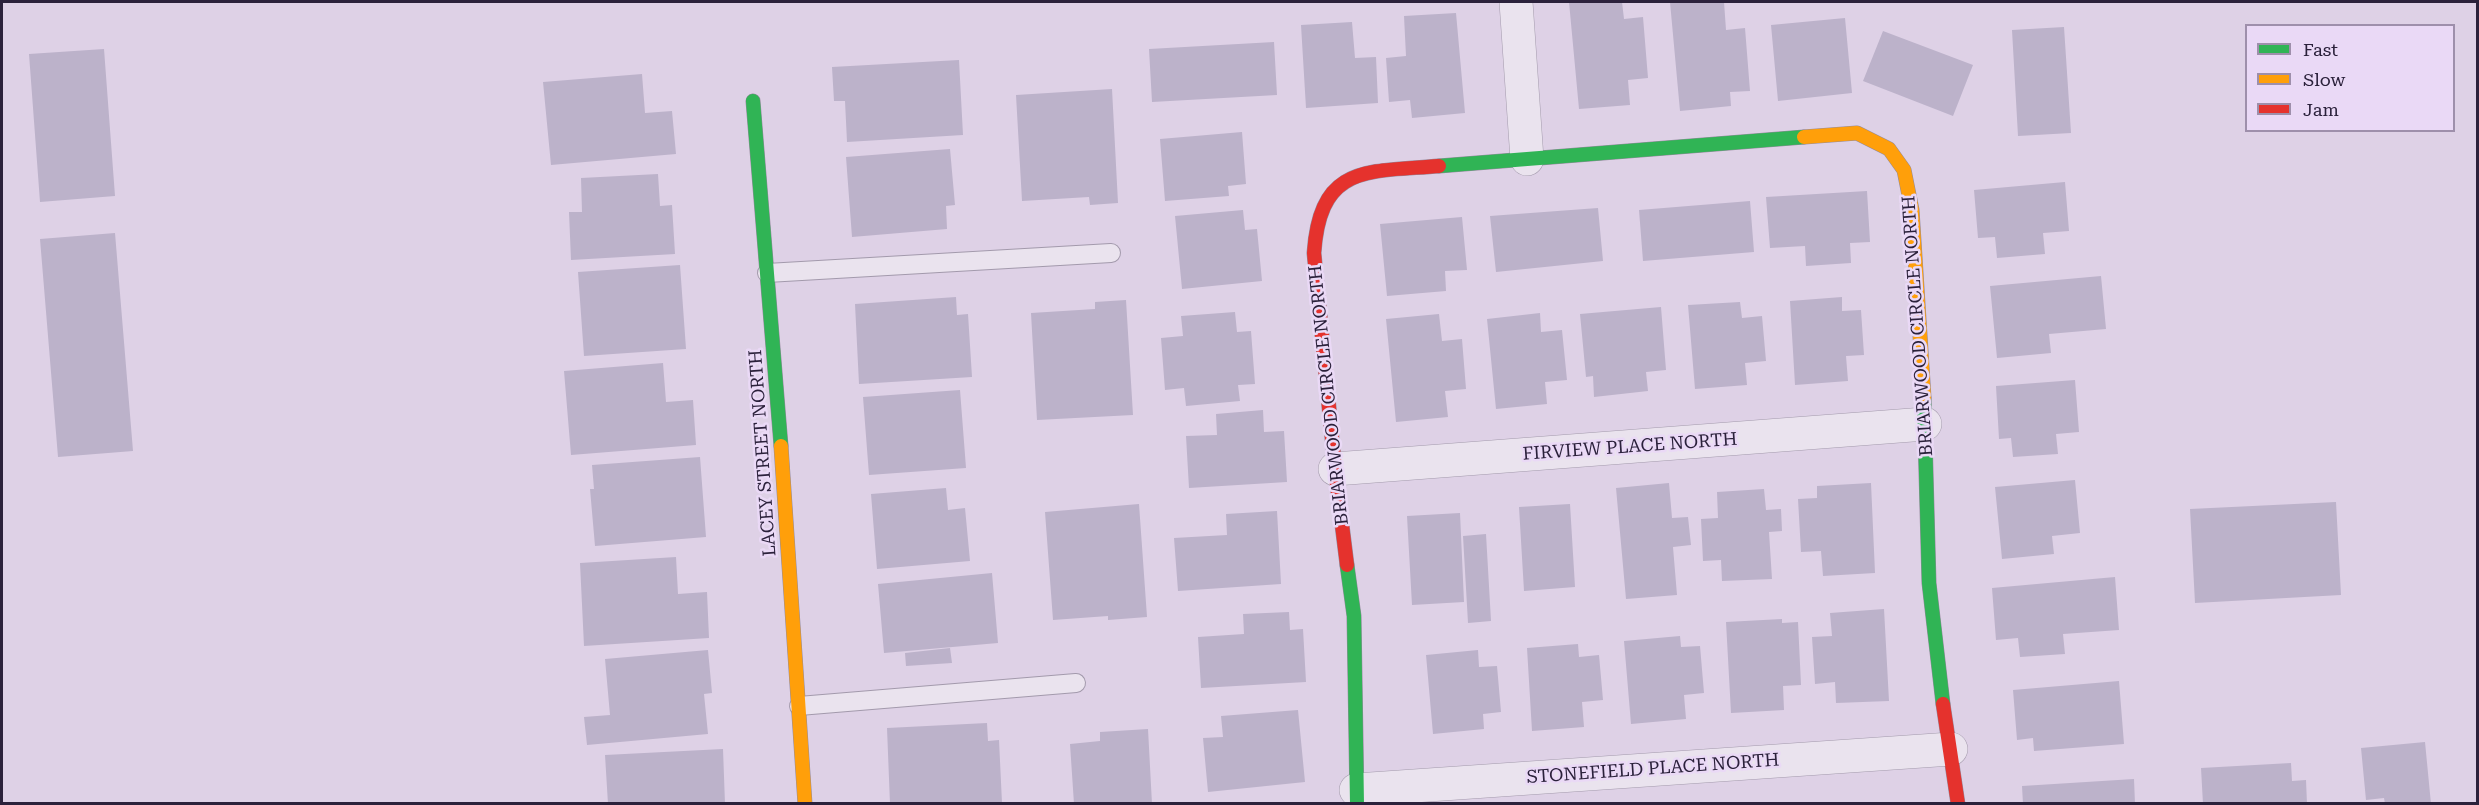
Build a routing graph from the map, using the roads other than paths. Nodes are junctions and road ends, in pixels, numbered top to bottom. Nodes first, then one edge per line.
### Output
1 (1516, 2) edge
2 (753, 101) dead end
3 (1527, 159) junction
4 (1111, 253) dead end
5 (767, 273) junction
6 (1925, 424) junction
7 (1335, 469) junction
8 (1076, 682) dead end
9 (799, 706) junction
10 (1951, 749) junction
11 (1356, 797) edge
12 (805, 804) edge
13 (1958, 804) edge

1 - 3 street
2 - 5 street, LACEY STREET NORTH
3 - 6 street, BRIARWOOD CIRCLE NORTH
3 - 7 street, BRIARWOOD CIRCLE NORTH
4 - 5 lane
5 - 9 street, LACEY STREET NORTH
6 - 7 street, FIRVIEW PLACE NORTH
6 - 10 street, BRIARWOOD CIRCLE NORTH
7 - 11 street, BRIARWOOD CIRCLE NORTH
8 - 9 lane
9 - 12 street, LACEY STREET NORTH
10 - 11 street, STONEFIELD PLACE NORTH
10 - 13 street, BRIARWOOD CIRCLE NORTH

